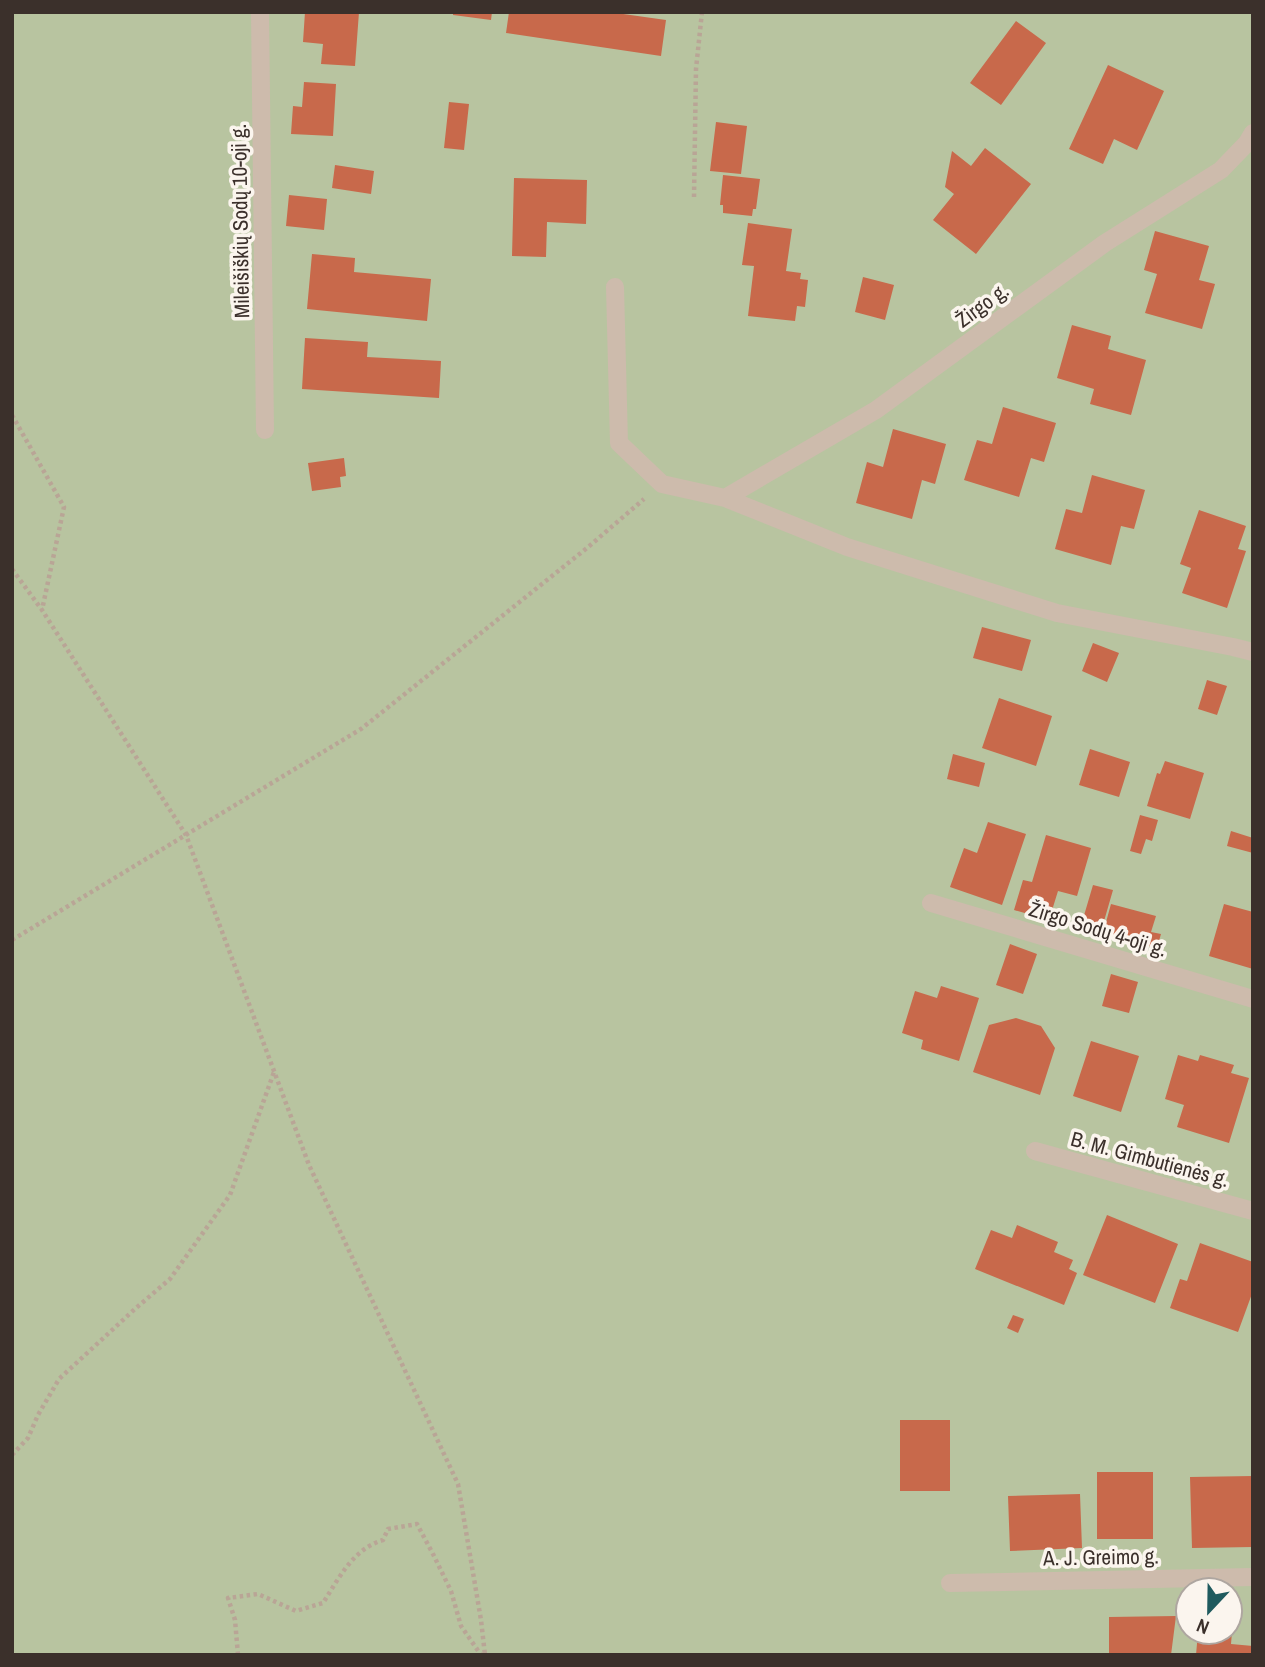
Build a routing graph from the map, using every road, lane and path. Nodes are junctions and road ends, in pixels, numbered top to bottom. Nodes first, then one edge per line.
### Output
1 (260, 12) edge
2 (702, 12) edge
3 (1253, 133) edge
4 (694, 197) dead end
5 (615, 287) dead end
6 (12, 415) edge
7 (265, 430) dead end
8 (662, 484) junction
9 (725, 498) junction
10 (12, 569) edge
11 (42, 610) junction
12 (1253, 652) edge
13 (186, 835) junction
14 (931, 903) dead end
15 (12, 940) edge
16 (1253, 999) edge
17 (274, 1071) junction
18 (1035, 1152) dead end
19 (1253, 1211) edge
20 (12, 1455) edge
21 (1253, 1577) edge
22 (950, 1583) dead end
23 (238, 1655) edge
24 (483, 1655) edge

1 - 7 street, Mileišiškių Sodų 10-oji g.
2 - 4 path
3 - 9 street, Žirgo g.
5 - 8 street
6 - 11 path
8 - 9 street
8 - 13 path
9 - 12 street
10 - 11 path
11 - 13 path
13 - 15 path
13 - 17 path
14 - 16 street, Žirgo Sodų 4-oji g.
17 - 20 path
17 - 24 path
18 - 19 street, B. M. Gimbutienės g.
21 - 22 street, A. J. Greimo g.
23 - 24 path

